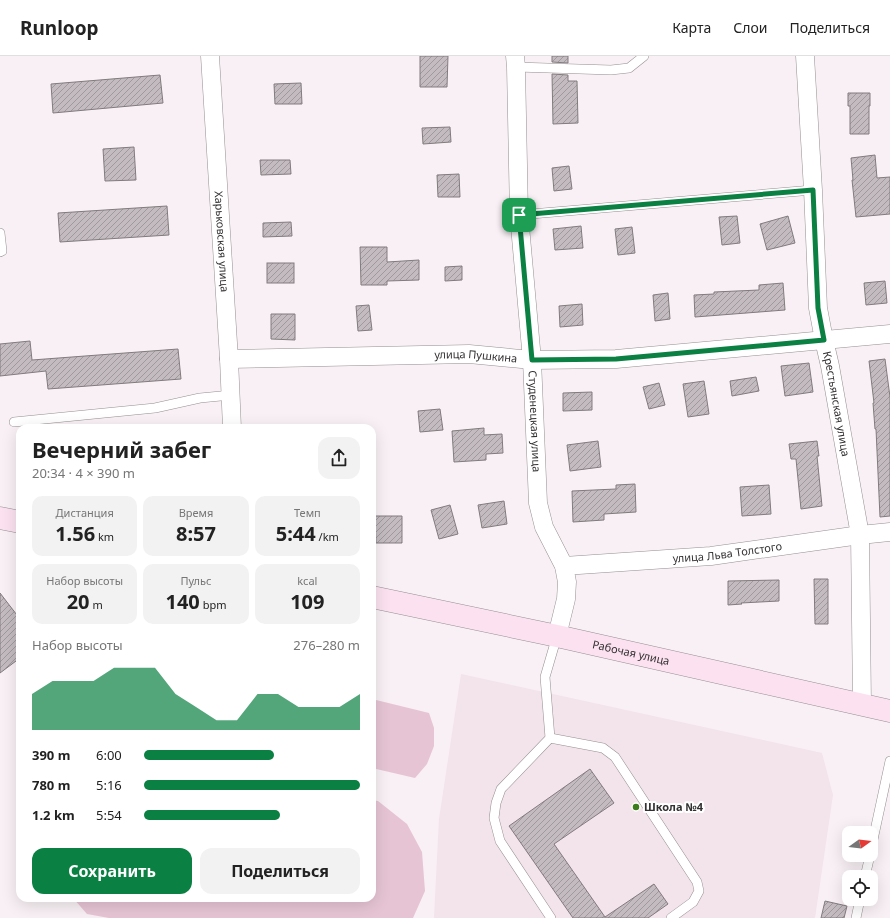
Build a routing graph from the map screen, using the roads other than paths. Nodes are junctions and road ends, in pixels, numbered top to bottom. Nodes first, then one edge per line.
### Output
1 (210, 56) edge
2 (644, 56) edge
3 (805, 56) edge
4 (516, 62) edge
5 (813, 190) junction
6 (519, 215) junction
7 (0, 233) edge
8 (0, 252) edge
9 (890, 334) edge
10 (824, 340) junction
11 (229, 359) junction
12 (532, 360) junction
13 (230, 394) junction
14 (14, 422) dead end
15 (232, 424) edge
16 (0, 518) edge
17 (16, 521) edge
18 (890, 532) edge
19 (860, 534) junction
20 (564, 566) junction
21 (376, 597) edge
22 (557, 636) junction
23 (862, 704) junction
24 (890, 711) edge
25 (550, 738) junction
26 (890, 761) edge
27 (876, 826) edge
28 (859, 906) edge
29 (551, 918) edge
30 (671, 918) edge
31 (856, 918) edge

1 - 11 street, Харьковская улица
2 - 4 lane
3 - 5 street, Крестьянская улица
4 - 6 street, Студенецкая улица
5 - 6 lane
5 - 10 street, Крестьянская улица
6 - 12 street, Студенецкая улица
7 - 8 lane
9 - 10 street, улица Пушкина
10 - 12 street, улица Пушкина
10 - 19 street, Крестьянская улица
11 - 12 street, улица Пушкина
11 - 13 street, Харьковская улица
12 - 20 street, Студенецкая улица
13 - 14 lane
13 - 15 street, Харьковская улица
16 - 17 street
18 - 19 street, улица Льва Толстого
19 - 20 street, улица Льва Толстого
19 - 23 street, Крестьянская улица
20 - 22 street, Студенецкая улица
21 - 22 street, Рабочая улица
22 - 23 street, Рабочая улица
22 - 25 lane
23 - 24 street, Рабочая улица
25 - 29 lane
25 - 30 lane
26 - 27 lane
28 - 31 lane

